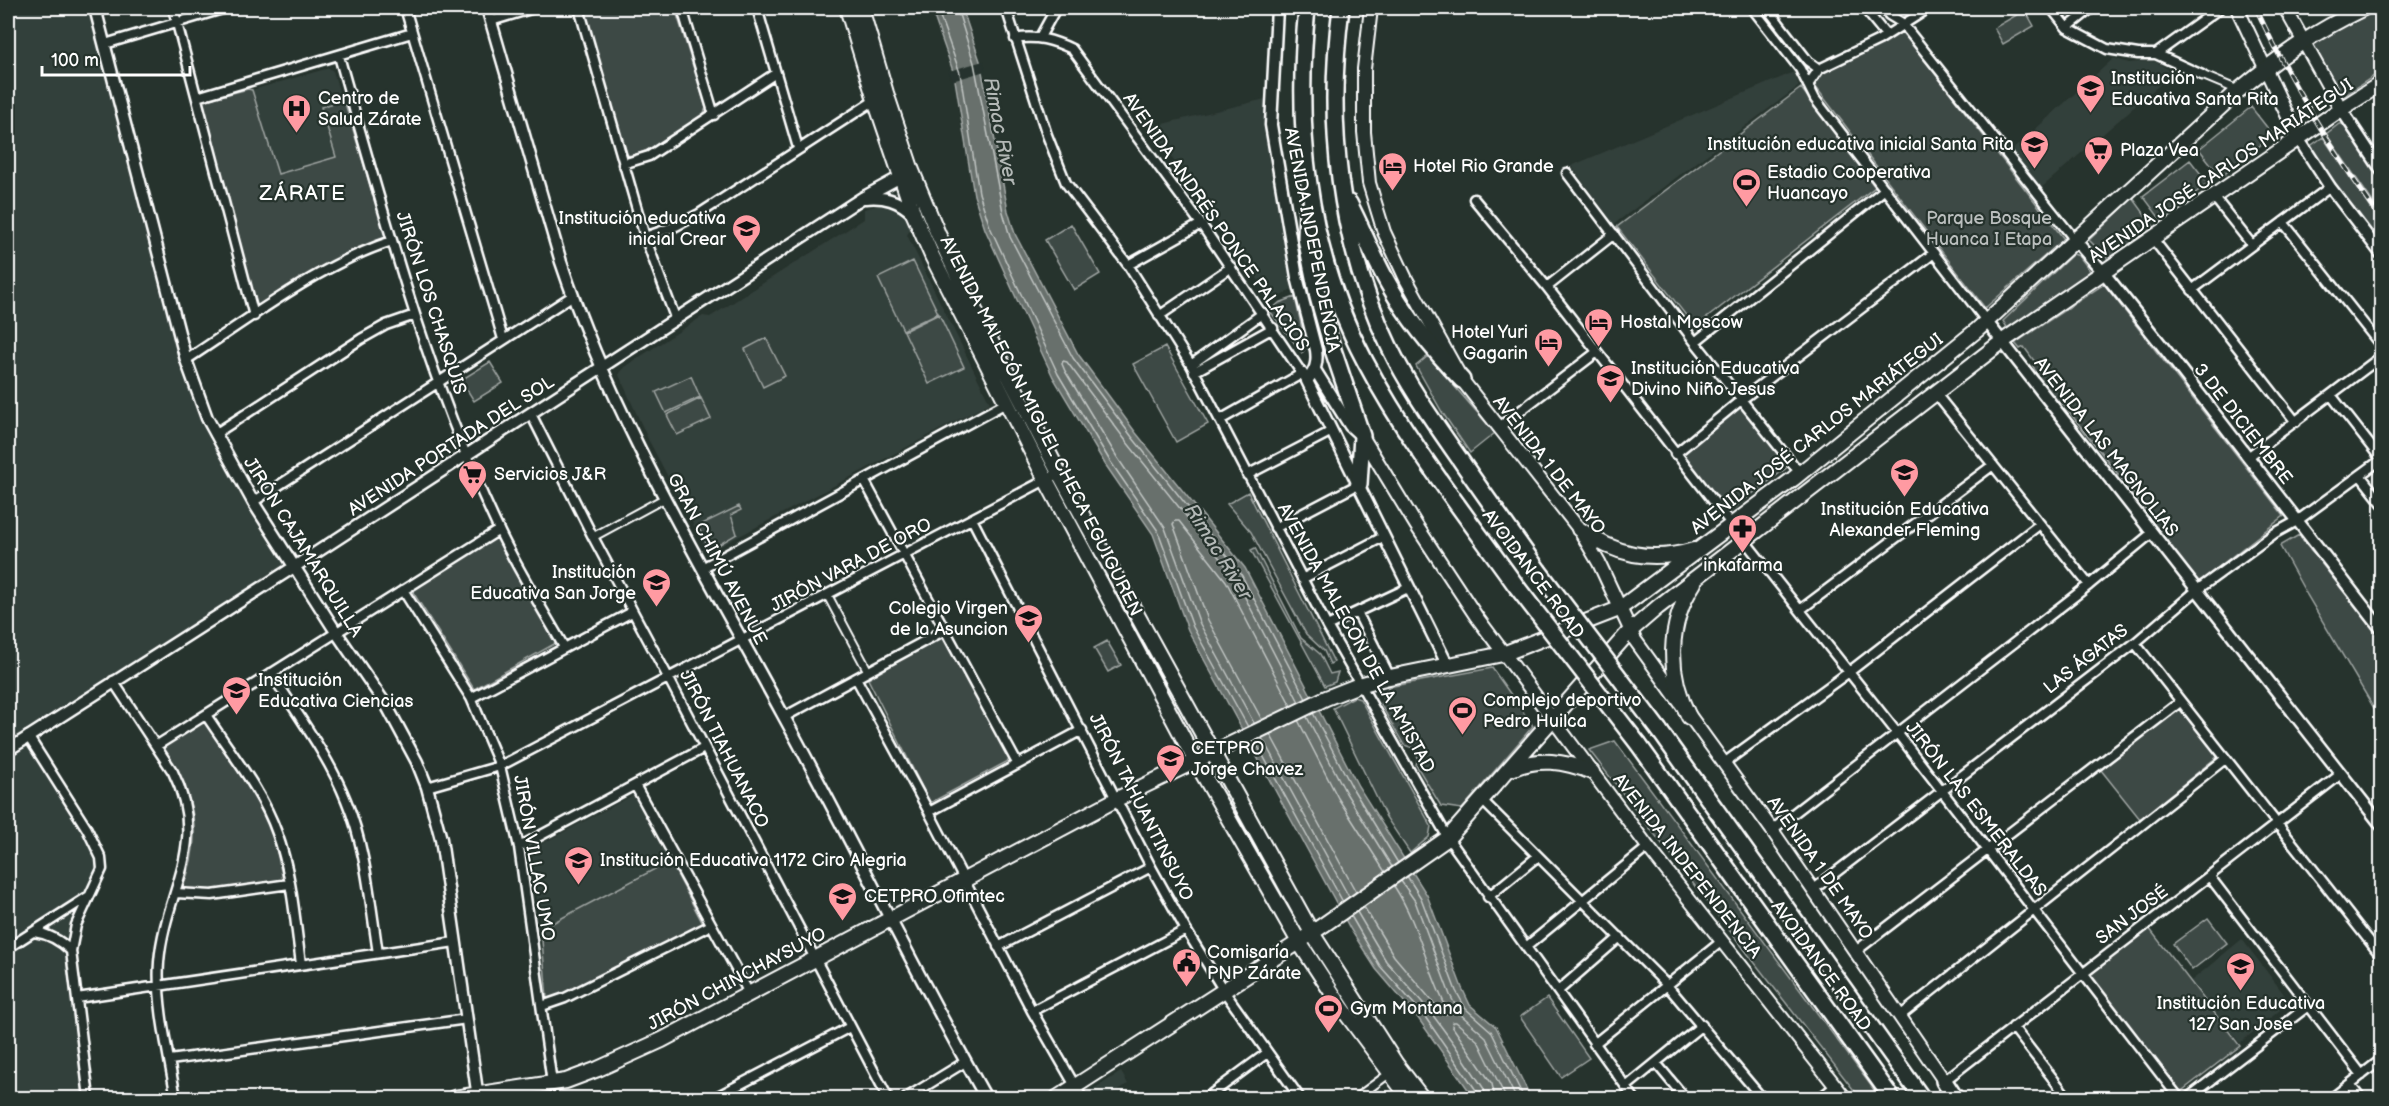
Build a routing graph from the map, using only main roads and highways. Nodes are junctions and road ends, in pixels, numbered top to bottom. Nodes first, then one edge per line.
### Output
1 (847, 8) edge
2 (861, 8) edge
3 (1306, 8) edge
4 (1341, 8) edge
5 (1371, 8) edge
6 (2237, 8) edge
7 (2285, 8) edge
8 (2364, 8) edge
9 (2302, 40) junction
10 (2267, 67) junction
11 (2382, 83) edge
12 (2341, 109) junction
13 (2298, 138) junction
14 (906, 174) junction
15 (1308, 185) junction
16 (1341, 187) junction
17 (1462, 380) junction
18 (1362, 436) junction
19 (1359, 484) road end
20 (1579, 529) junction
21 (1710, 542) junction
22 (1698, 576) junction
23 (1619, 609) junction
24 (1629, 632) junction
25 (1503, 654) junction
26 (1689, 717) junction
27 (1552, 718) junction
28 (1218, 749) junction
29 (1195, 760) junction
30 (1509, 770) junction
31 (1592, 772) junction
32 (1317, 930) junction
33 (1299, 942) junction
34 (1944, 1081) joint
35 (1078, 1093) edge
36 (478, 1097) edge
37 (454, 1098) edge
38 (1057, 1098) edge
39 (1409, 1098) edge
40 (1422, 1098) edge
41 (1845, 1098) edge
42 (1892, 1098) edge
43 (1922, 1098) edge
44 (1956, 1098) edge

1 - 14 main road, AVENIDA MALECÓN MIGUEL CHECA EGUIGUREN
2 - 14 main road, AVENIDA MALECÓN MIGUEL CHECA EGUIGUREN
3 - 15 highway, AVOIDANCE ROAD
4 - 16 highway, AVOIDANCE ROAD
5 - 17 main road, AVENIDA 1 DE MAYO
6 - 10 main road
7 - 9 main road
8 - 9 main road, AVENIDA JOSÉ CARLOS MARIÁTEGUI
9 - 10 main road, AVENIDA JOSÉ CARLOS MARIÁTEGUI
9 - 12 main road
10 - 13 main road
10 - 21 main road, AVENIDA JOSÉ CARLOS MARIÁTEGUI
11 - 12 main road, AVENIDA JOSÉ CARLOS MARIÁTEGUI
12 - 13 main road, AVENIDA JOSÉ CARLOS MARIÁTEGUI
13 - 22 main road, AVENIDA JOSÉ CARLOS MARIÁTEGUI
14 - 28 main road, AVENIDA MALECÓN MIGUEL CHECA EGUIGUREN
14 - 29 main road, AVENIDA MALECÓN MIGUEL CHECA EGUIGUREN
15 - 18 highway
15 - 42 highway, AVOIDANCE ROAD, bridge
16 - 17 highway
16 - 43 highway, AVOIDANCE ROAD, bridge
17 - 20 main road, AVENIDA 1 DE MAYO
18 - 19 highway
18 - 25 main road, AVENIDA INDEPENDENCIA
20 - 21 main road
20 - 23 main road, AVENIDA 1 DE MAYO
21 - 23 main road, AVENIDA JOSÉ CARLOS MARIÁTEGUI
22 - 24 main road, AVENIDA JOSÉ CARLOS MARIÁTEGUI
22 - 26 main road
23 - 24 main road, AVENIDA 1 DE MAYO
23 - 25 main road, AVENIDA JOSÉ CARLOS MARIÁTEGUI
24 - 26 main road, AVENIDA 1 DE MAYO
24 - 27 main road, AVENIDA JOSÉ CARLOS MARIÁTEGUI
25 - 27 main road, AVENIDA INDEPENDENCIA
25 - 28 main road, AVENIDA JOSÉ CARLOS MARIÁTEGUI
26 - 34 main road, AVENIDA 1 DE MAYO
27 - 30 main road, AVENIDA JOSÉ CARLOS MARIÁTEGUI
27 - 31 main road, AVENIDA INDEPENDENCIA
28 - 29 main road, JIRÓN CHINCHAYSUYO
28 - 32 main road, AVENIDA MALECÓN MIGUEL CHECA EGUIGUREN
29 - 33 main road, AVENIDA MALECÓN MIGUEL CHECA EGUIGUREN
29 - 36 main road, JIRÓN CHINCHAYSUYO
30 - 31 main road
30 - 32 main road, AVENIDA JOSÉ CARLOS MARIÁTEGUI
31 - 41 main road, AVENIDA INDEPENDENCIA
32 - 33 main road, AVENIDA JOSÉ CARLOS MARIÁTEGUI
32 - 40 main road, AVENIDA MALECÓN MIGUEL CHECA EGUIGUREN
33 - 35 main road, AVENIDA JOSÉ CARLOS MARIÁTEGUI
33 - 39 main road, AVENIDA MALECÓN MIGUEL CHECA EGUIGUREN
34 - 44 highway
35 - 38 main road, AVENIDA JOSÉ CARLOS MARIÁTEGUI
36 - 37 main road, JIRÓN CHINCHAYSUYO

